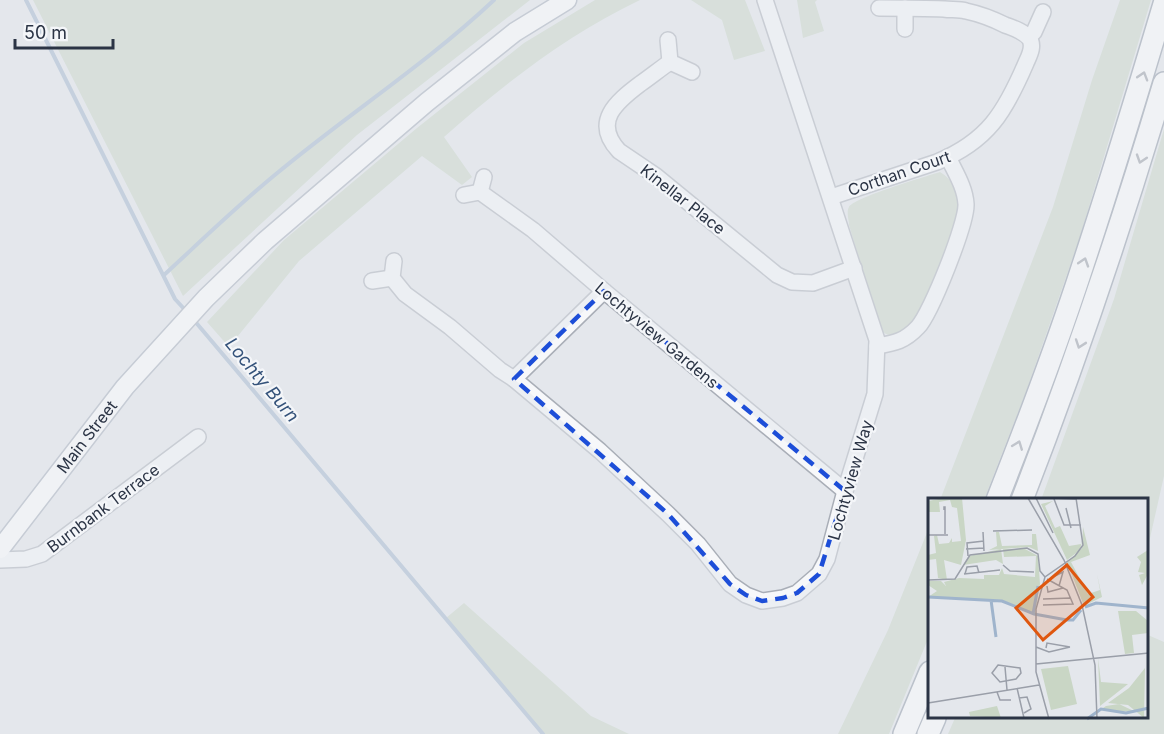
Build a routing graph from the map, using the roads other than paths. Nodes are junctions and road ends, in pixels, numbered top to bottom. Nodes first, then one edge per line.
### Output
1 (567, 0) edge
2 (766, 0) edge
3 (1164, 4) edge
4 (879, 8) dead end
5 (905, 8) junction
6 (1043, 12) dead end
7 (905, 29) dead end
8 (1029, 37) junction
9 (668, 40) dead end
10 (670, 62) junction
11 (692, 72) dead end
12 (1164, 83) edge
13 (948, 157) junction
14 (484, 177) dead end
15 (480, 192) junction
16 (464, 195) dead end
17 (831, 197) junction
18 (394, 261) dead end
19 (854, 268) junction
20 (392, 278) junction
21 (372, 281) dead end
22 (604, 291) junction
23 (877, 346) junction
24 (514, 379) junction
25 (198, 436) dead end
26 (846, 491) junction
27 (998, 498) edge
28 (1023, 498) edge
29 (0, 549) edge
30 (0, 560) edge
31 (928, 677) edge
32 (935, 719) edge
33 (904, 734) edge
34 (928, 734) edge

1 - 29 main road, Main Street
2 - 17 street, Lochtyview Way
27 -> 3 highway
4 - 5 street
5 - 7 street
5 - 8 street
6 - 8 street
8 - 13 street, Corthan Court
9 - 10 street
10 - 11 street
10 - 19 street, Kinellar Place
12 -> 28 highway
13 - 17 street, Corthan Court
13 - 23 street
14 - 15 street
15 - 16 street
15 - 22 street, Lochtyview Gardens
17 - 19 street, Lochtyview Way
18 - 20 street
19 - 23 street, Lochtyview Way
20 - 21 street
20 - 24 street, Lochtyview Way
22 - 24 street
22 - 26 street, Lochtyview Gardens
23 - 26 street, Lochtyview Way
24 - 26 street, Lochtyview Way
25 - 30 street, Burnbank Terrace
31 - 33 highway
32 - 34 highway

